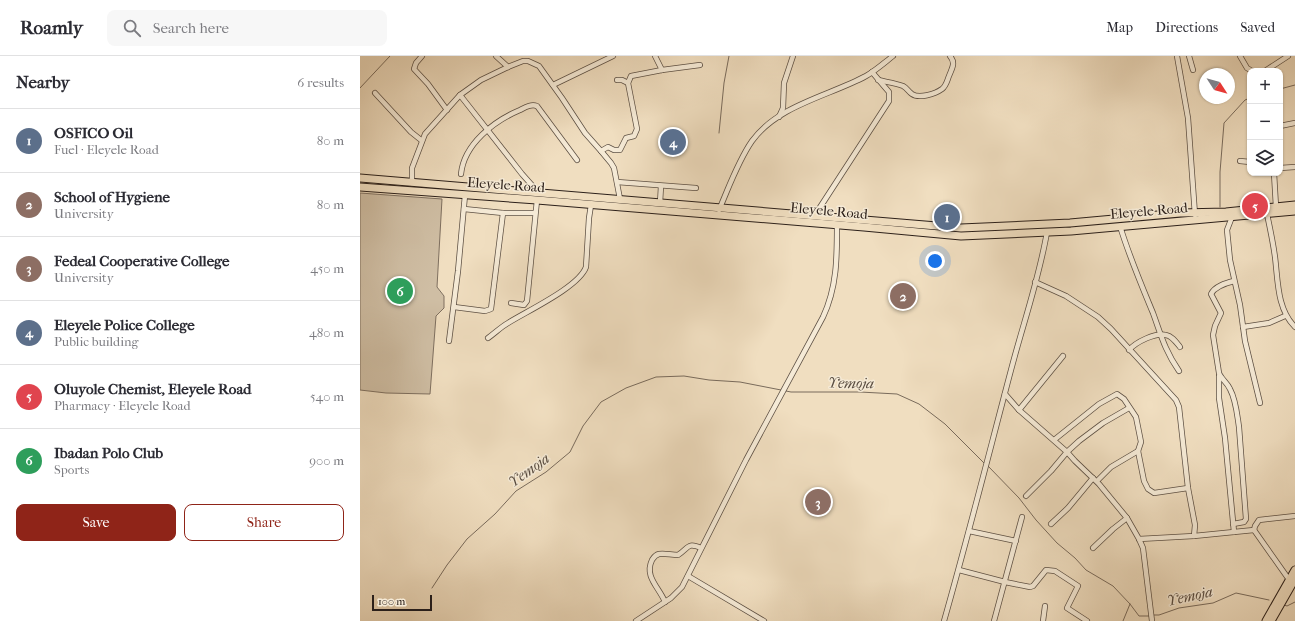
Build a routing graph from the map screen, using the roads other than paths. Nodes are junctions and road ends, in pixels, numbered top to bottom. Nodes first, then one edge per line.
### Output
1 (422, 56) edge
2 (496, 56) edge
3 (532, 56) edge
4 (614, 56) edge
5 (655, 56) edge
6 (793, 56) edge
7 (893, 56) edge
8 (950, 56) edge
9 (1177, 56) edge
10 (1189, 56) edge
11 (1240, 56) edge
12 (1288, 56) edge
13 (529, 61) junction
14 (700, 65) dead end
15 (508, 67) junction
16 (1247, 68) edge
17 (1270, 68) edge
18 (662, 70) junction
19 (1193, 70) dead end
20 (872, 72) junction
21 (617, 80) dead end
22 (878, 80) junction
23 (628, 83) junction
24 (553, 85) junction
25 (375, 93) dead end
26 (460, 95) junction
27 (447, 110) junction
28 (778, 118) junction
29 (1295, 122) edge
30 (1283, 125) edge
31 (487, 129) junction
32 (422, 140) junction
33 (602, 150) junction
34 (577, 160) dead end
35 (1240, 161) dead end
36 (1247, 162) edge
37 (1295, 166) edge
38 (1283, 168) edge
39 (461, 174) dead end
40 (1274, 176) edge
41 (360, 178) edge
42 (617, 182) junction
43 (412, 183) junction
44 (661, 186) junction
45 (360, 187) edge
46 (696, 188) dead end
47 (538, 192) junction
48 (465, 195) junction
49 (620, 199) junction
50 (537, 200) junction
51 (660, 203) junction
52 (591, 205) junction
53 (1295, 205) edge
54 (1276, 207) junction
55 (464, 209) junction
56 (1295, 211) edge
57 (718, 212) junction
58 (502, 213) junction
59 (535, 213) junction
60 (1267, 214) junction
61 (815, 215) junction
62 (1228, 215) junction
63 (1198, 216) junction
64 (837, 225) junction
65 (1120, 226) junction
66 (961, 228) junction
67 (1047, 232) junction
68 (961, 236) junction
69 (1234, 281) junction
70 (1035, 282) junction
71 (511, 303) dead end
72 (454, 307) junction
73 (1286, 316) junction
74 (1242, 327) junction
75 (1295, 327) edge
76 (1161, 334) junction
77 (488, 338) dead end
78 (449, 341) dead end
79 (1180, 347) dead end
80 (1129, 350) junction
81 (1063, 356) dead end
82 (1179, 371) dead end
83 (1219, 376) junction
84 (1005, 394) junction
85 (1260, 403) dead end
86 (1129, 408) junction
87 (1019, 410) junction
88 (1054, 440) junction
89 (1067, 452) junction
90 (1138, 452) junction
91 (1095, 480) junction
92 (1188, 488) junction
93 (1026, 496) dead end
94 (1295, 516) edge
95 (1022, 517) dead end
96 (1127, 518) junction
97 (1051, 524) dead end
98 (1233, 524) junction
99 (1254, 530) junction
100 (969, 531) junction
101 (1234, 532) junction
102 (1194, 536) junction
103 (1139, 539) junction
104 (1016, 541) junction
105 (701, 548) junction
106 (1093, 548) dead end
107 (959, 570) junction
108 (1295, 570) edge
109 (688, 576) junction
110 (1292, 581) edge
111 (1005, 582) junction
112 (665, 602) junction
113 (1045, 606) dead end
114 (636, 621) edge
115 (764, 621) edge
116 (944, 621) edge
117 (994, 621) edge
118 (1043, 621) edge
119 (1087, 621) edge
120 (1152, 621) edge
121 (1266, 621) edge
122 (1271, 621) edge

1 - 27 street
2 - 15 street
3 - 13 street
4 - 24 street
5 - 18 street
6 - 28 street
7 - 20 street
8 - 22 street
9 - 63 street
10 - 19 street
11 - 16 street
12 - 17 street
13 - 15 street
13 - 24 street
14 - 18 street
15 - 26 street
18 - 23 street
20 - 22 street
20 - 28 street
21 - 23 street
22 - 61 street
23 - 33 street
24 - 33 street
25 - 32 street
26 - 27 street
26 - 31 street
27 - 32 street
28 - 57 street
29 - 30 street
31 - 34 street
31 - 39 street
31 - 47 street
32 - 43 street
33 - 42 street
35 - 36 street
37 - 38 street
40 - 54 street
41 - 43 main road, Eleyele Road
42 - 44 street
42 - 49 street
43 - 47 main road, Eleyele Road
44 - 46 street
44 - 51 street
45 - 48 main road, Eleyele Road
47 - 49 main road, Eleyele Road
48 - 50 main road, Eleyele Road
48 - 55 street
49 - 51 main road, Eleyele Road
50 - 52 main road, Eleyele Road
50 - 59 street
51 - 57 main road, Eleyele Road
52 - 57 main road, Eleyele Road
52 - 77 street
53 - 54 main road, Eleyele Road
54 - 62 main road, Eleyele Road
55 - 58 street
55 - 72 street
56 - 60 main road, Eleyele Road
57 - 61 main road, Eleyele Road
57 - 64 main road, Eleyele Road
58 - 59 street
58 - 72 street
59 - 71 street
60 - 62 main road, Eleyele Road
60 - 73 street
61 - 66 main road, Eleyele Road
62 - 63 main road, Eleyele Road
62 - 69 street
63 - 65 main road, Eleyele Road
63 - 66 main road, Eleyele Road
64 - 68 main road, Eleyele Road
64 - 105 street
65 - 67 main road, Eleyele Road
65 - 76 street
66 - 68 main road
67 - 68 main road, Eleyele Road
67 - 70 street
69 - 74 street
69 - 83 street
70 - 80 street
70 - 84 street
72 - 78 street
73 - 74 street
73 - 75 street
74 - 85 street
76 - 79 street
76 - 80 street
76 - 82 street
80 - 92 street
81 - 87 street
83 - 98 street
83 - 98 street
84 - 87 street
84 - 100 street
86 - 88 street
86 - 89 street
86 - 90 street
87 - 88 street
88 - 89 street
89 - 91 street
89 - 93 street
90 - 91 street
90 - 92 street
91 - 96 street
91 - 97 street
92 - 102 street
94 - 99 street
95 - 104 street
96 - 103 street
96 - 106 street
98 - 101 street
99 - 101 street
99 - 110 street
100 - 104 street
100 - 107 street
101 - 102 street
102 - 103 street
103 - 120 street
104 - 111 street
105 - 109 street
105 - 112 street
107 - 111 street
107 - 116 street
108 - 110 main road
109 - 112 street
109 - 115 street
110 - 121 main road
110 - 122 main road
111 - 117 street
111 - 119 street
112 - 114 street
113 - 118 street

